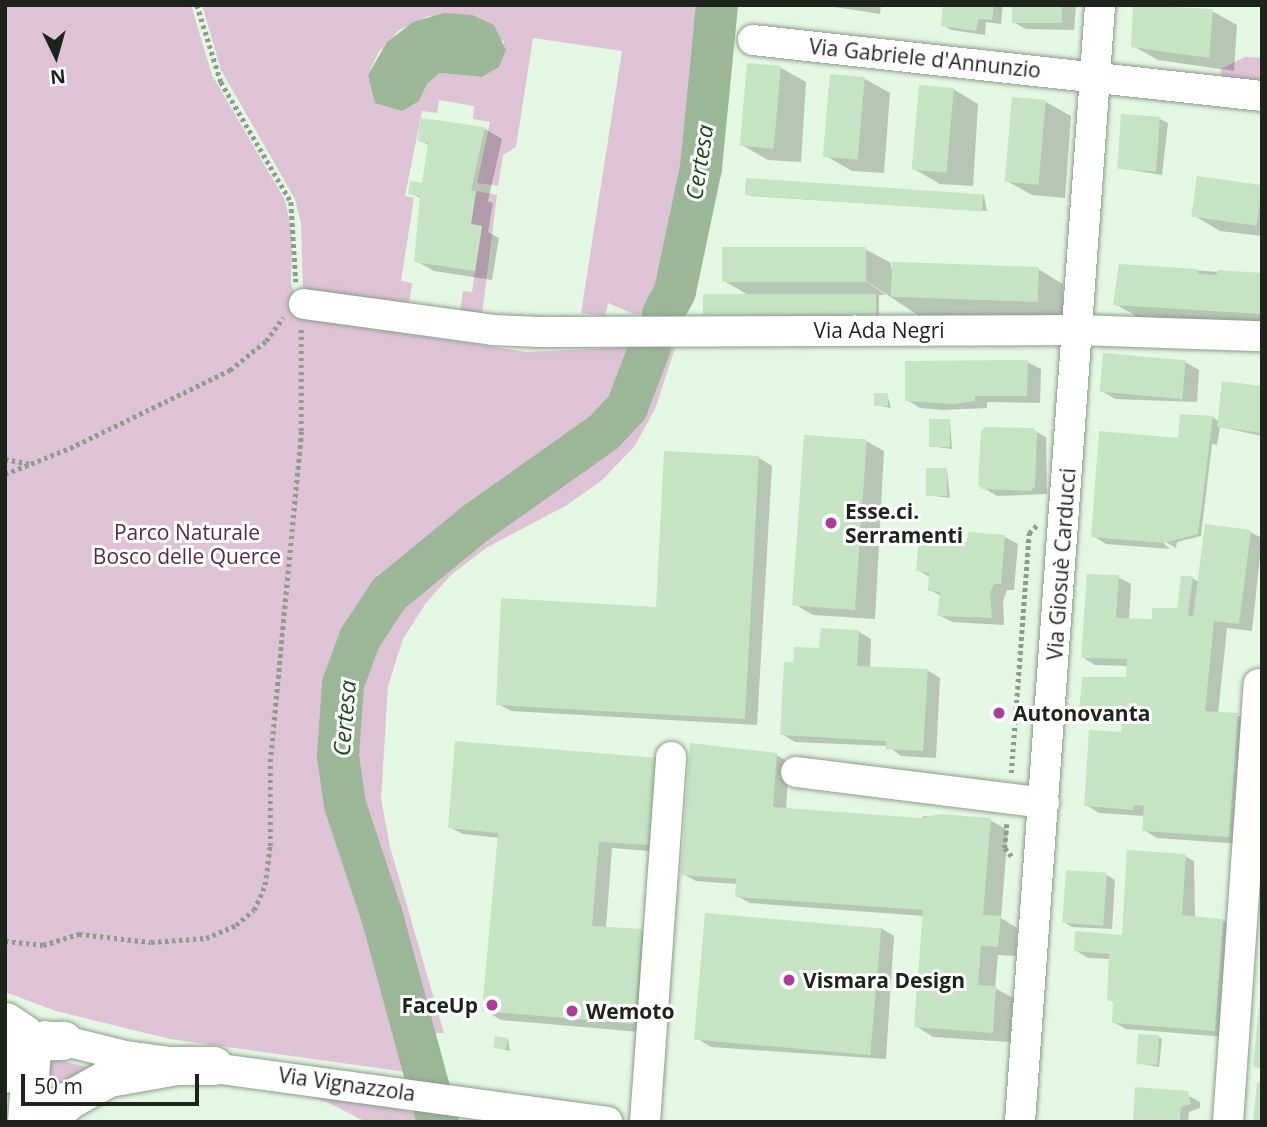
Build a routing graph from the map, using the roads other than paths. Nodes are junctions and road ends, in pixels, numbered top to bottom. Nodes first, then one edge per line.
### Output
1 (1100, 5) edge
2 (753, 40) dead end
3 (1096, 77) junction
4 (1262, 96) edge
5 (304, 304) road end
6 (1077, 330) junction
7 (1262, 336) edge
8 (1259, 684) dead end
9 (671, 757) dead end
10 (796, 772) dead end
11 (1044, 803) junction
12 (26, 1032) edge
13 (214, 1066) junction
14 (5, 1073) edge
15 (602, 1121) edge
16 (27, 1122) edge
17 (47, 1122) edge
18 (608, 1122) edge
19 (645, 1122) edge
20 (1020, 1122) edge
21 (1228, 1122) edge

1 - 3 street, Via Giosuè Carducci
2 - 3 street, Via Gabriele d'Annunzio
3 - 4 street, Via Gabriele d'Annunzio
3 - 6 street, Via Giosuè Carducci
5 - 6 street, Via Ada Negri
6 - 7 street, Via Ada Negri
6 - 11 street, Via Giosuè Carducci
8 - 21 street
9 - 19 street
10 - 11 street
11 - 20 street, Via Giosuè Carducci
12 - 13 street, Via Vignazzola
12 - 14 highway
12 - 16 highway
13 - 15 street, Via Vignazzola
13 - 17 highway
15 - 18 street, Via Vignazzola

